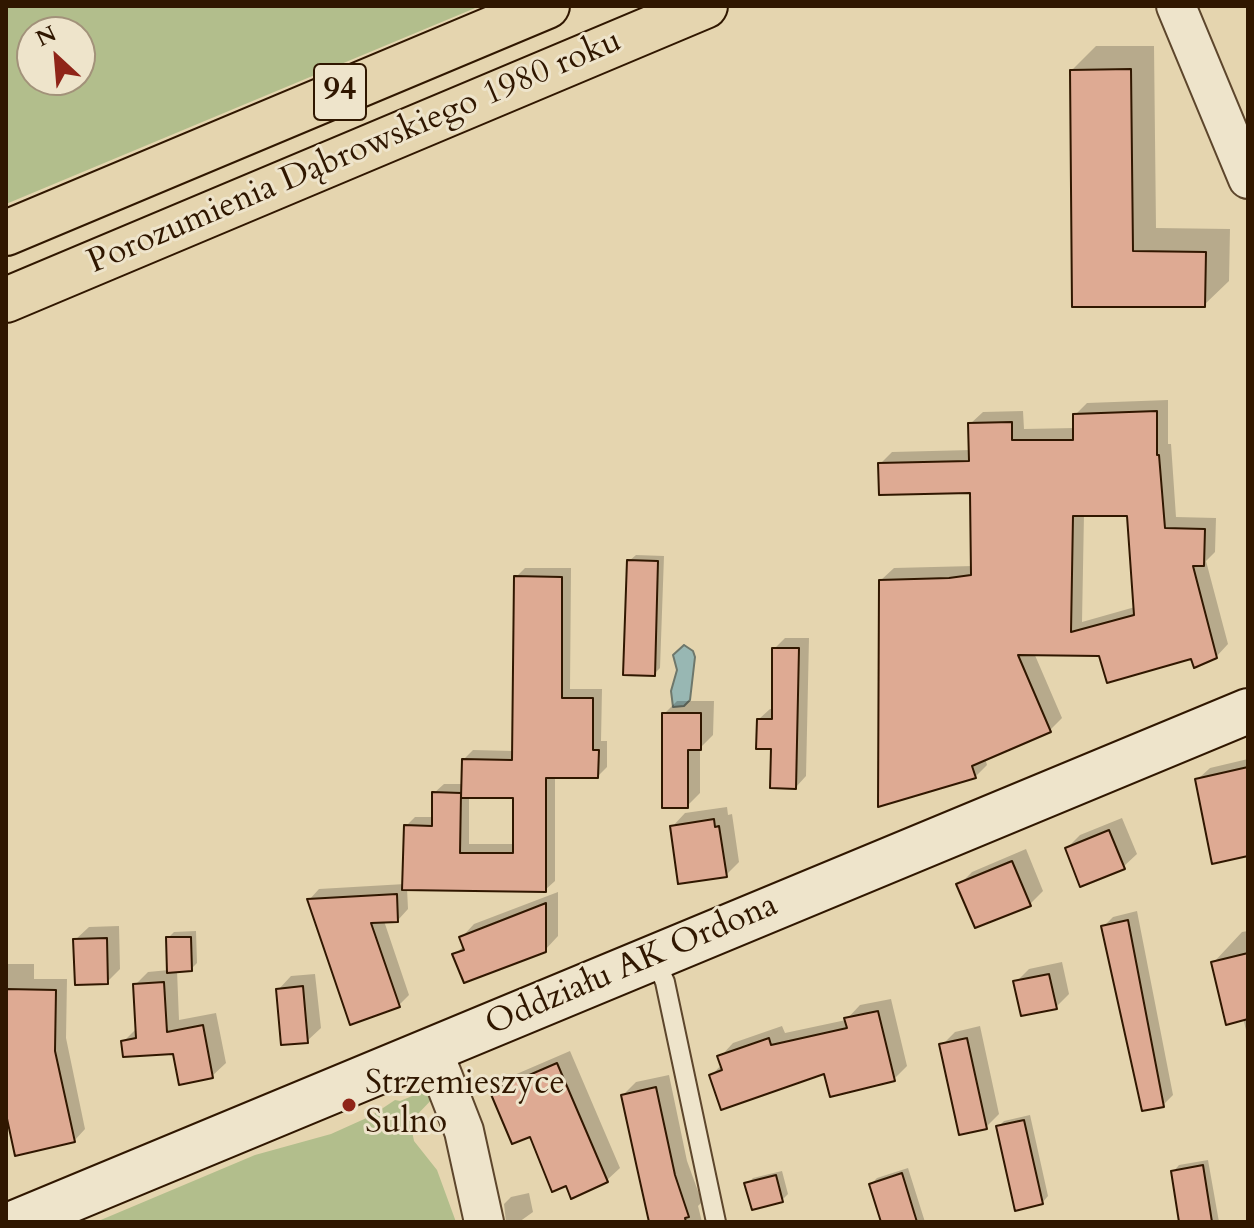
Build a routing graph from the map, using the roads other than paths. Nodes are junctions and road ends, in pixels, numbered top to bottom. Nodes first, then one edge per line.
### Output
1 (547, 6) edge
2 (705, 6) edge
3 (1176, 6) edge
4 (1248, 179) edge
5 (6, 233) edge
6 (6, 300) edge
7 (1248, 711) edge
8 (654, 957) junction
9 (432, 1049) junction
10 (17, 1222) edge
11 (484, 1222) edge
12 (716, 1222) edge

1 - 5 main road, Porozumienia Dąbrowskiego 1980 roku / 94
2 - 6 main road, Porozumienia Dąbrowskiego 1980 roku / 94
3 - 4 street
7 - 8 street, Oddziału AK Ordona
8 - 9 street, Oddziału AK Ordona
8 - 12 lane
9 - 10 street, Oddziału AK Ordona
9 - 11 street

